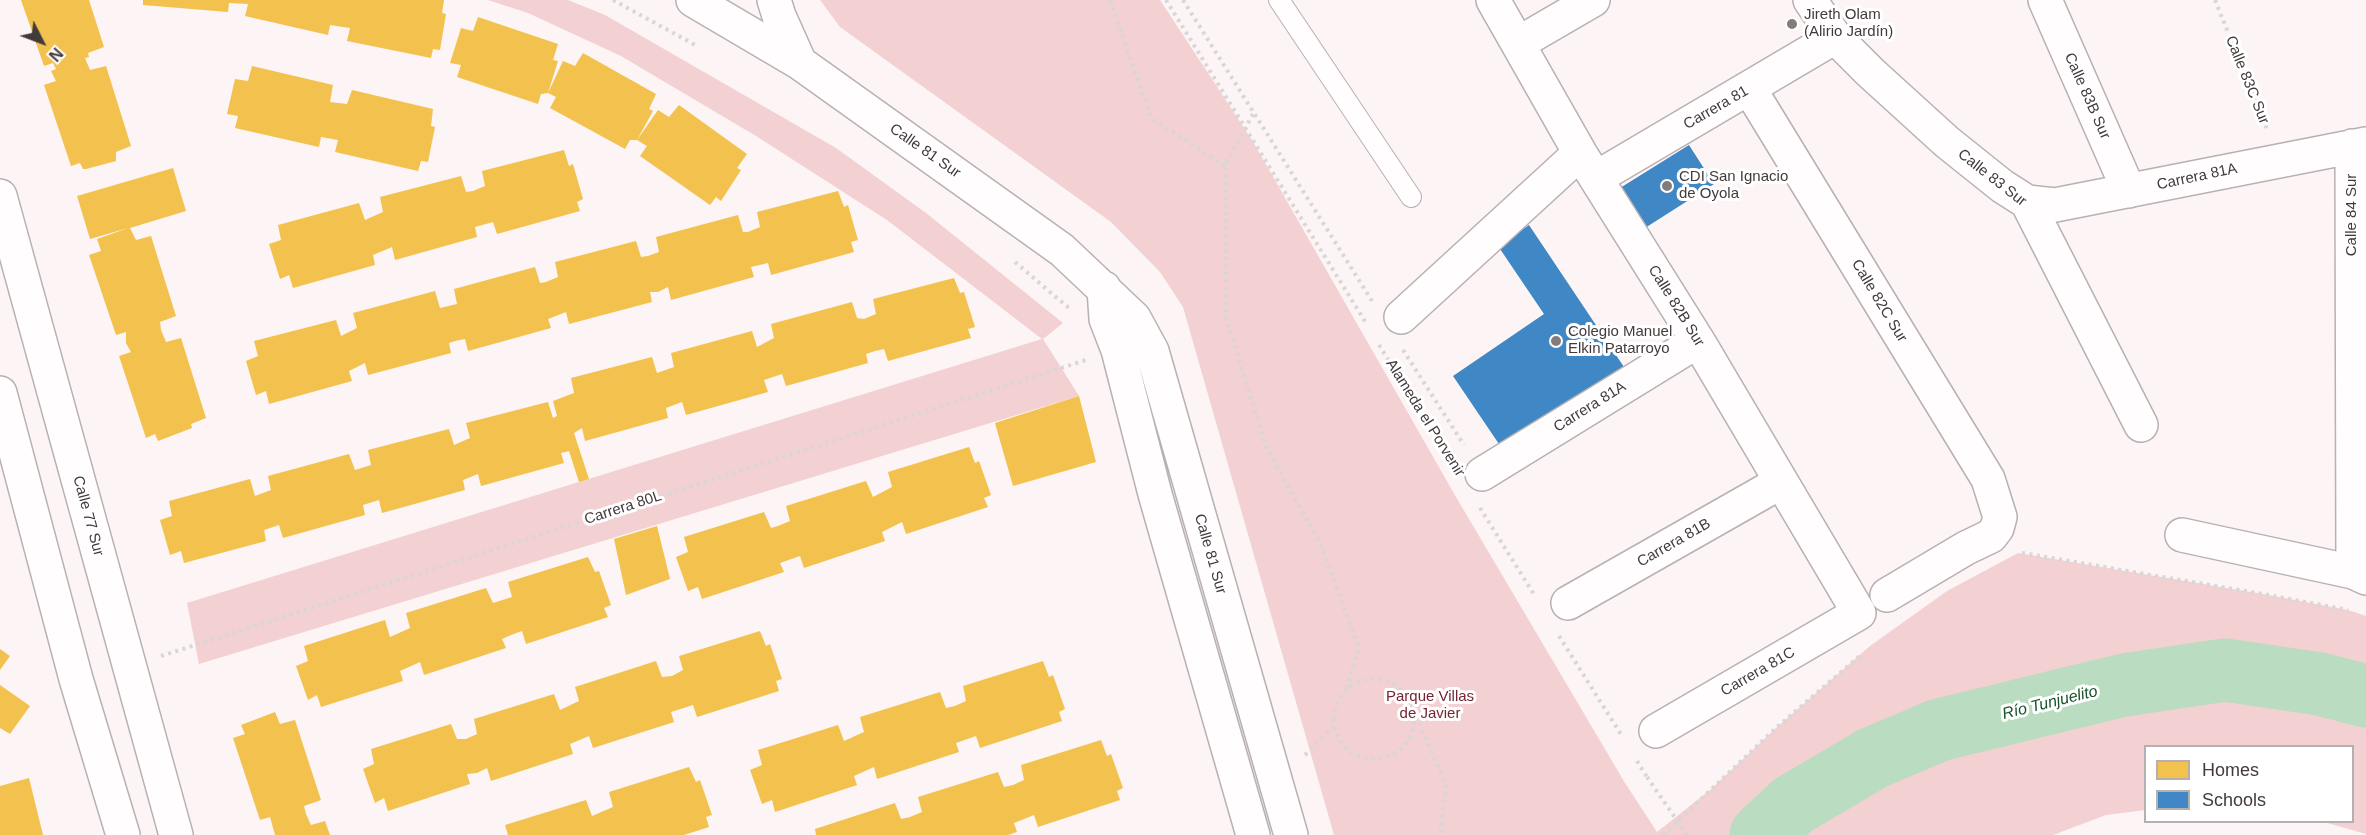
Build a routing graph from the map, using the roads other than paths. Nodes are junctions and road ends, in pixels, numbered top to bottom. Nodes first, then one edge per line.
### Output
1 (693, 0) edge
2 (774, 0) edge
3 (1279, 0) edge
4 (1493, 0) edge
5 (1593, 0) edge
6 (1810, 0) edge
7 (2045, 0) edge
8 (1835, 37) junction
9 (1518, 43) junction
10 (800, 63) junction
11 (1749, 88) junction
12 (2359, 145) edge
13 (1588, 165) junction
14 (2129, 191) junction
15 (0, 196) edge
16 (1411, 198) dead end
17 (2027, 202) junction
18 (1104, 288) junction
19 (1393, 324) road end
20 (1698, 341) junction
21 (0, 393) edge
22 (2141, 425) dead end
23 (1468, 470) road end
24 (1781, 482) junction
25 (2182, 535) dead end
26 (2360, 575) edge
27 (1887, 595) dead end
28 (1554, 612) road end
29 (1859, 613) joint
30 (1656, 731) dead end
31 (123, 835) edge
32 (176, 835) edge
33 (1252, 835) edge
34 (1291, 835) edge

1 - 10 street, Calle 81 Sur
2 - 10 street
3 - 16 lane
4 - 9 street, Calle 82B Sur
5 - 9 street
6 - 8 street, Calle 83 Sur
7 - 14 street, Calle 83B Sur
8 - 11 street, Carrera 81
8 - 17 street, Calle 83 Sur
9 - 13 street, Calle 82B Sur
10 - 18 street, Calle 81 Sur
11 - 13 street, Carrera 81
11 - 27 street, Calle 82C Sur
12 - 14 street, Carrera 81A
12 - 26 street, Calle 84 Sur
13 - 19 street
13 - 20 street, Calle 82B Sur
14 - 17 street, Carrera 81A
15 - 32 street, Calle 77 Sur
17 - 22 street, Calle 83 Sur
18 - 33 street
18 - 34 street, Calle 81 Sur
20 - 23 street, Carrera 81A
20 - 24 street, Calle 82B Sur
21 - 31 street
24 - 28 street, Carrera 81B
24 - 29 street, Calle 82B Sur
25 - 26 street
29 - 30 street, Carrera 81C

